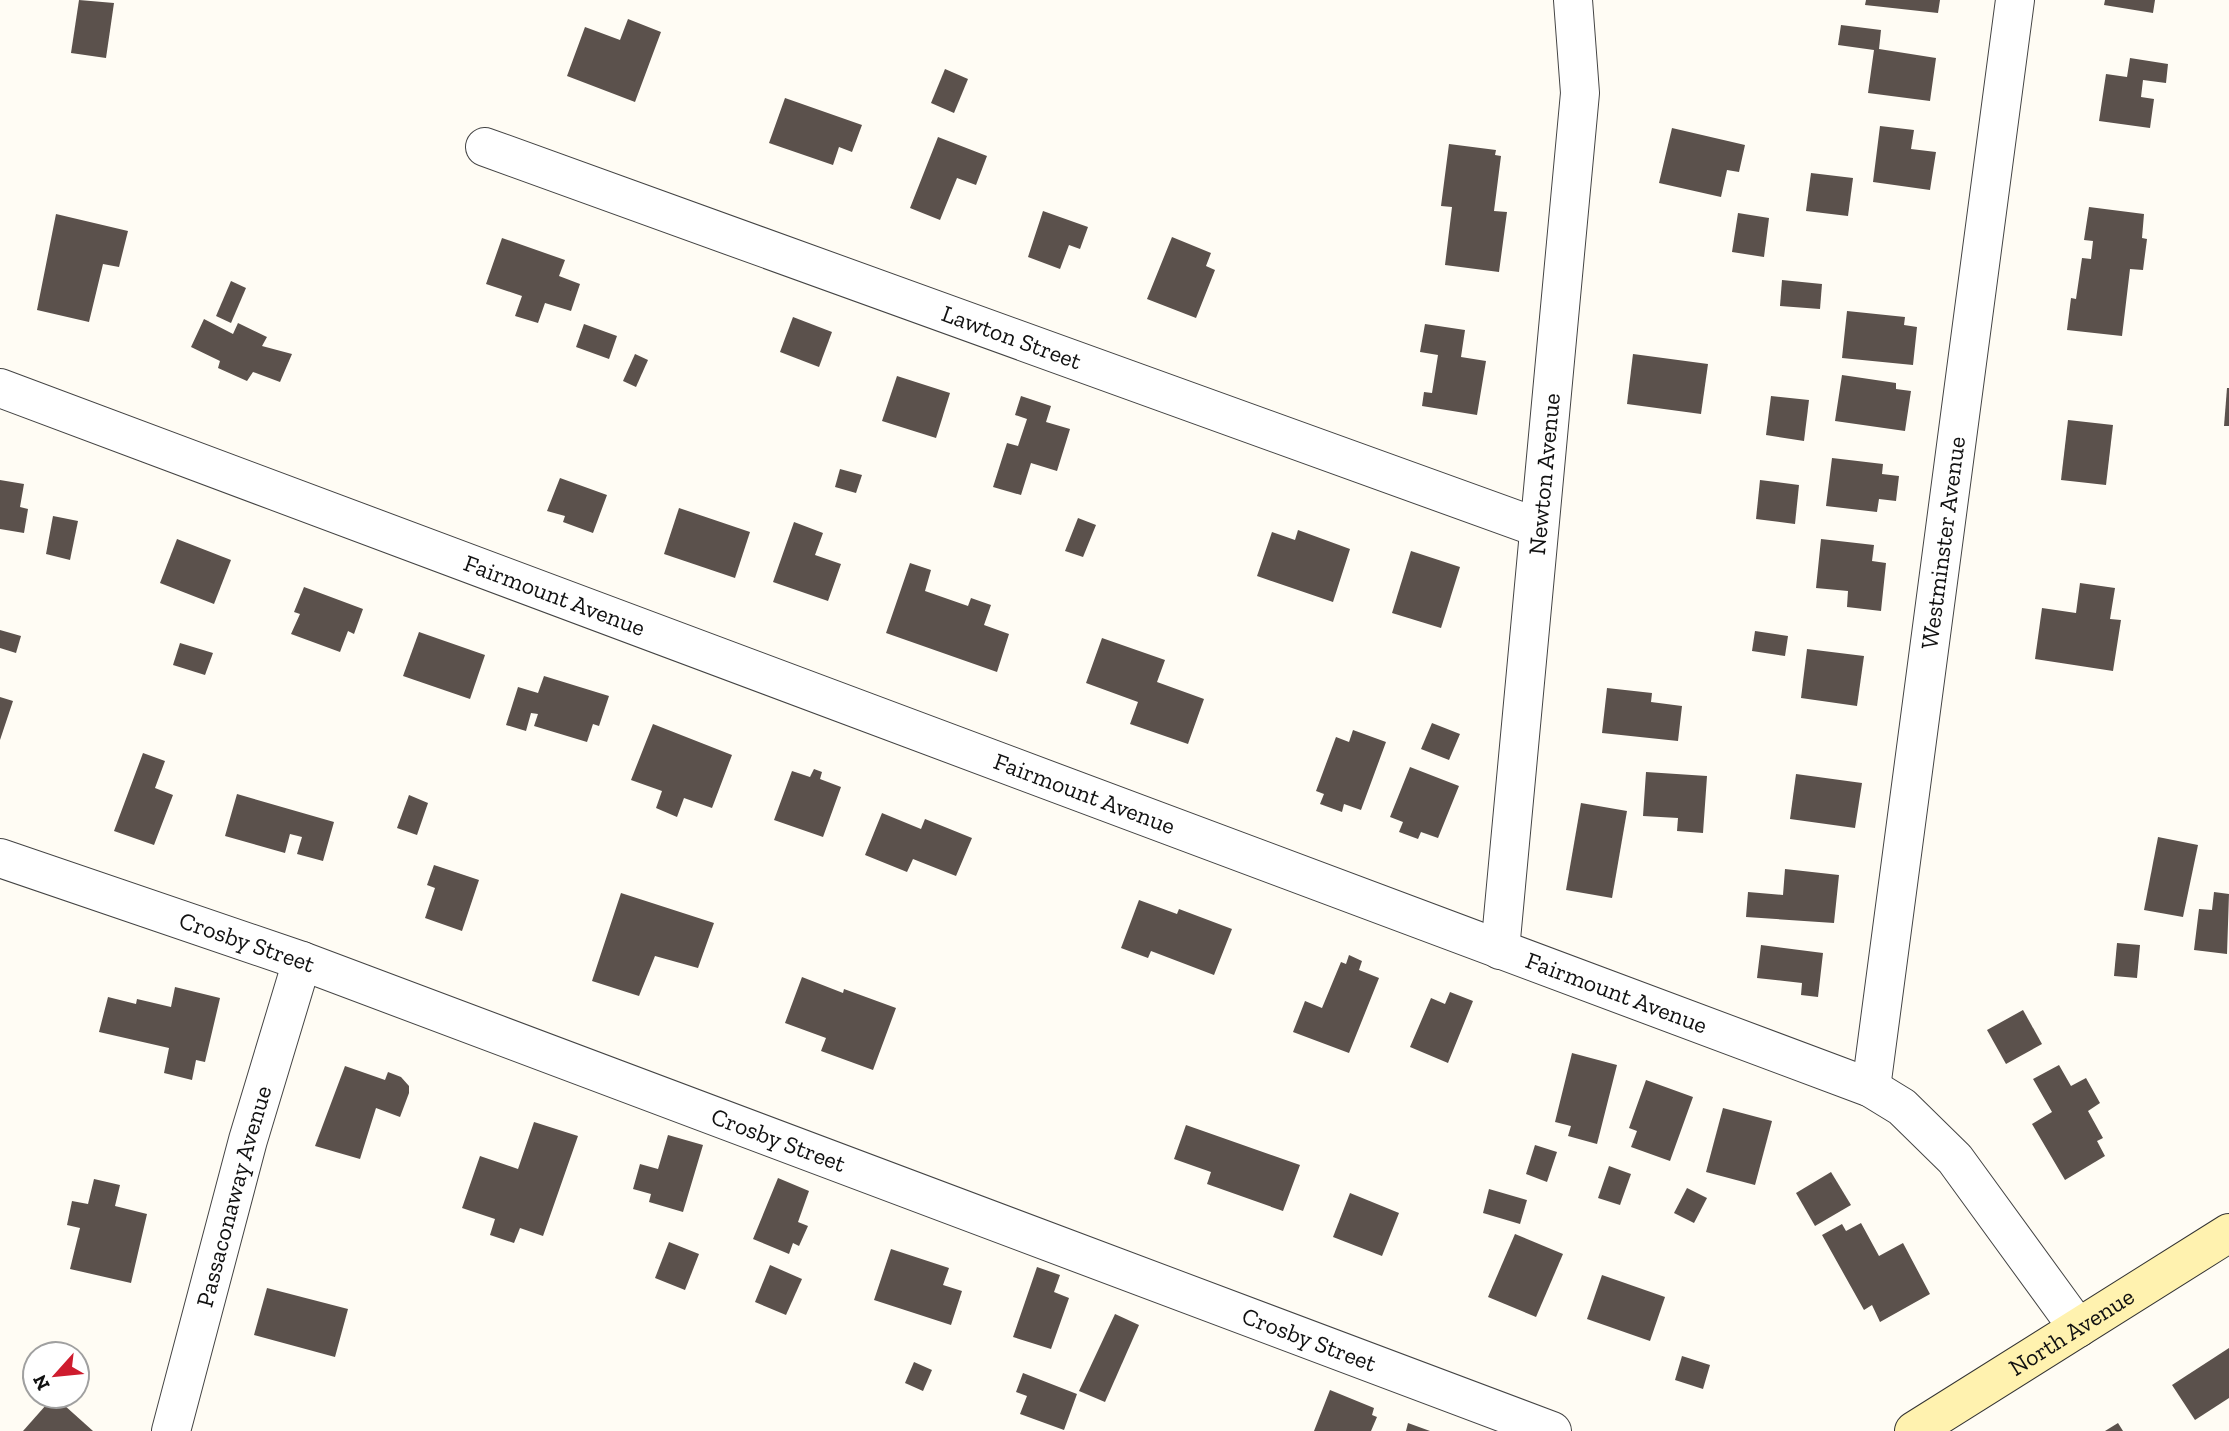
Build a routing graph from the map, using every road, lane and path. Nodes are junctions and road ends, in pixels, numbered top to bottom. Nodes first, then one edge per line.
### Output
1 (1573, 0) edge
2 (2015, 0) edge
3 (485, 147) dead end
4 (0, 388) edge
5 (1539, 528) junction
6 (0, 858) edge
7 (1500, 950) junction
8 (302, 961) junction
9 (1871, 1088) junction
10 (2229, 1233) edge
11 (2078, 1328) junction
12 (171, 1431) edge
13 (1552, 1431) edge
14 (1914, 1431) edge

1 - 5 street, Newton Avenue
2 - 9 street, Westminster Avenue
3 - 5 street, Lawton Street
4 - 7 street, Fairmount Avenue
5 - 7 street, Newton Avenue
6 - 8 street, Crosby Street
7 - 9 street, Fairmount Avenue
8 - 12 street, Passaconaway Avenue
8 - 13 street, Crosby Street
9 - 11 street, Fairmount Avenue
10 - 11 main road, North Avenue
11 - 14 main road, North Avenue

